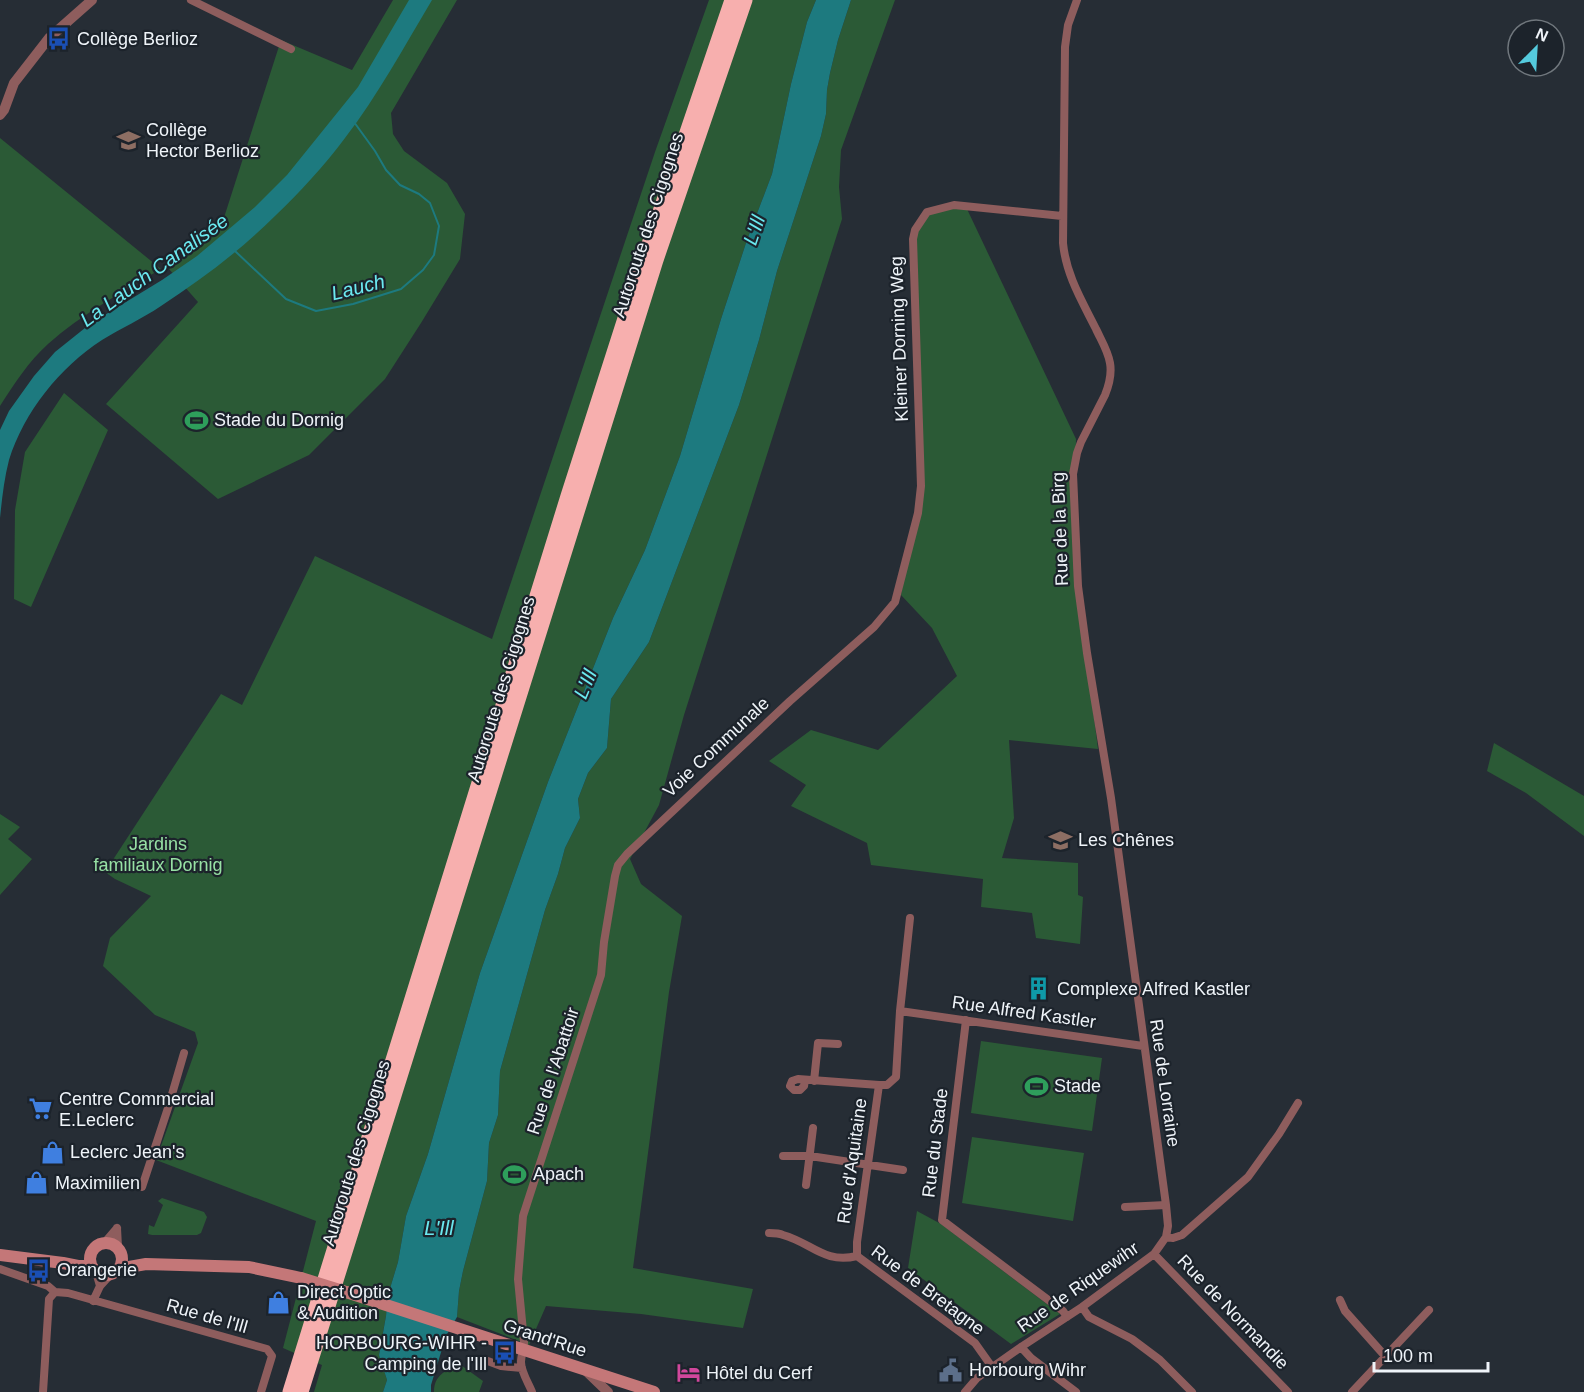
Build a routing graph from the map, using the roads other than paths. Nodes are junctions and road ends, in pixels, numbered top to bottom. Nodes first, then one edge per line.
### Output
1 (92, 0) edge
2 (190, 0) edge
3 (732, 0) edge
4 (745, 0) edge
5 (1077, 0) edge
6 (291, 49) dead end
7 (0, 115) edge
8 (1062, 216) junction
9 (895, 602) joint
10 (910, 918) dead end
11 (603, 942) joint
12 (1133, 965) joint
13 (900, 1011) junction
14 (966, 1020) junction
15 (838, 1044) dead end
16 (1143, 1046) junction
17 (184, 1053) dead end
18 (805, 1080) dead end
19 (814, 1081) junction
20 (879, 1085) junction
21 (1298, 1103) dead end
22 (813, 1128) dead end
23 (783, 1156) dead end
24 (810, 1156) junction
25 (867, 1164) junction
26 (903, 1170) dead end
27 (806, 1185) dead end
28 (142, 1187) dead end
29 (1166, 1205) junction
30 (1125, 1207) dead end
31 (769, 1233) dead end
32 (1166, 1237) junction
33 (119, 1249) junction
34 (91, 1251) junction
35 (1154, 1254) junction
36 (0, 1255) edge
37 (857, 1256) junction
38 (63, 1263) junction
39 (146, 1264) junction
40 (93, 1268) junction
41 (0, 1269) edge
42 (114, 1272) junction
43 (100, 1286) junction
44 (55, 1292) junction
45 (1340, 1300) dead end
46 (93, 1301) junction
47 (1082, 1307) junction
48 (1430, 1310) dead end
49 (1067, 1317) junction
50 (1021, 1347) junction
51 (524, 1351) junction
52 (1384, 1356) junction
53 (485, 1360) dead end
54 (992, 1367) junction
55 (522, 1368) junction
56 (585, 1370) junction
57 (620, 1384) edge
58 (43, 1392) edge
59 (261, 1392) edge
60 (290, 1392) edge
61 (301, 1392) edge
62 (532, 1392) edge
63 (610, 1392) edge
64 (654, 1392) edge
65 (965, 1392) edge
66 (1076, 1392) edge
67 (1192, 1392) edge
68 (1288, 1392) edge
69 (1352, 1392) edge

1 - 7 street
2 - 6 street
3 - 60 highway, Autoroute des Cigognes
4 - 61 highway, Autoroute des Cigognes
5 - 8 street, Rue de la Birg
8 - 9 street, Kleiner Dorning Weg
8 - 12 street, Rue de la Birg
9 - 11 street, Voie Communale
10 - 13 street
11 - 51 street, Rue de l'Abattoir
12 - 16 street, Rue de Lorraine
13 - 14 street, Rue Alfred Kastler
13 - 20 street, Rue d'Aquitaine
14 - 16 street, Rue Alfred Kastler
14 - 49 street, Rue du Stade
15 - 19 street
16 - 29 street, Rue de Lorraine
17 - 28 street
18 - 19 street
19 - 20 street
20 - 25 street, Rue d'Aquitaine
21 - 32 street
22 - 24 street
23 - 24 street
24 - 25 street
24 - 27 street
25 - 26 street
25 - 37 street, Rue d'Aquitaine
29 - 30 street
29 - 32 street, Rue de Lorraine
31 - 37 street, Rue de Bretagne
32 - 35 street, Rue de Riquewihr
33 - 34 main road
33 - 39 main road
33 - 42 main road
34 - 38 main road
34 - 40 main road
35 - 47 street, Rue de Riquewihr
35 - 68 street, Rue de Normandie
36 - 38 main road
37 - 54 street, Rue de Bretagne
38 - 40 main road
39 - 42 main road
39 - 51 main road, Grand'Rue, bridge
40 - 42 main road
40 - 43 street
41 - 44 street, Rue de l'Ill
42 - 43 street
43 - 46 street
44 - 46 street, Rue de l'Ill
44 - 58 street
45 - 52 street
46 - 59 street, Rue de l'Ill
47 - 49 street, Rue de Riquewihr
47 - 67 street
48 - 52 street
49 - 50 street, Rue de Riquewihr
50 - 54 street, Rue de Riquewihr
50 - 66 street
51 - 55 street, Rue de l'Abattoir
51 - 56 main road, Grand'Rue
52 - 69 street
53 - 55 street
54 - 65 street, Rue de Riquewihr
55 - 62 street
56 - 57 main road, Grand'Rue
56 - 63 street
57 - 63 street
57 - 64 main road, Grand'Rue

